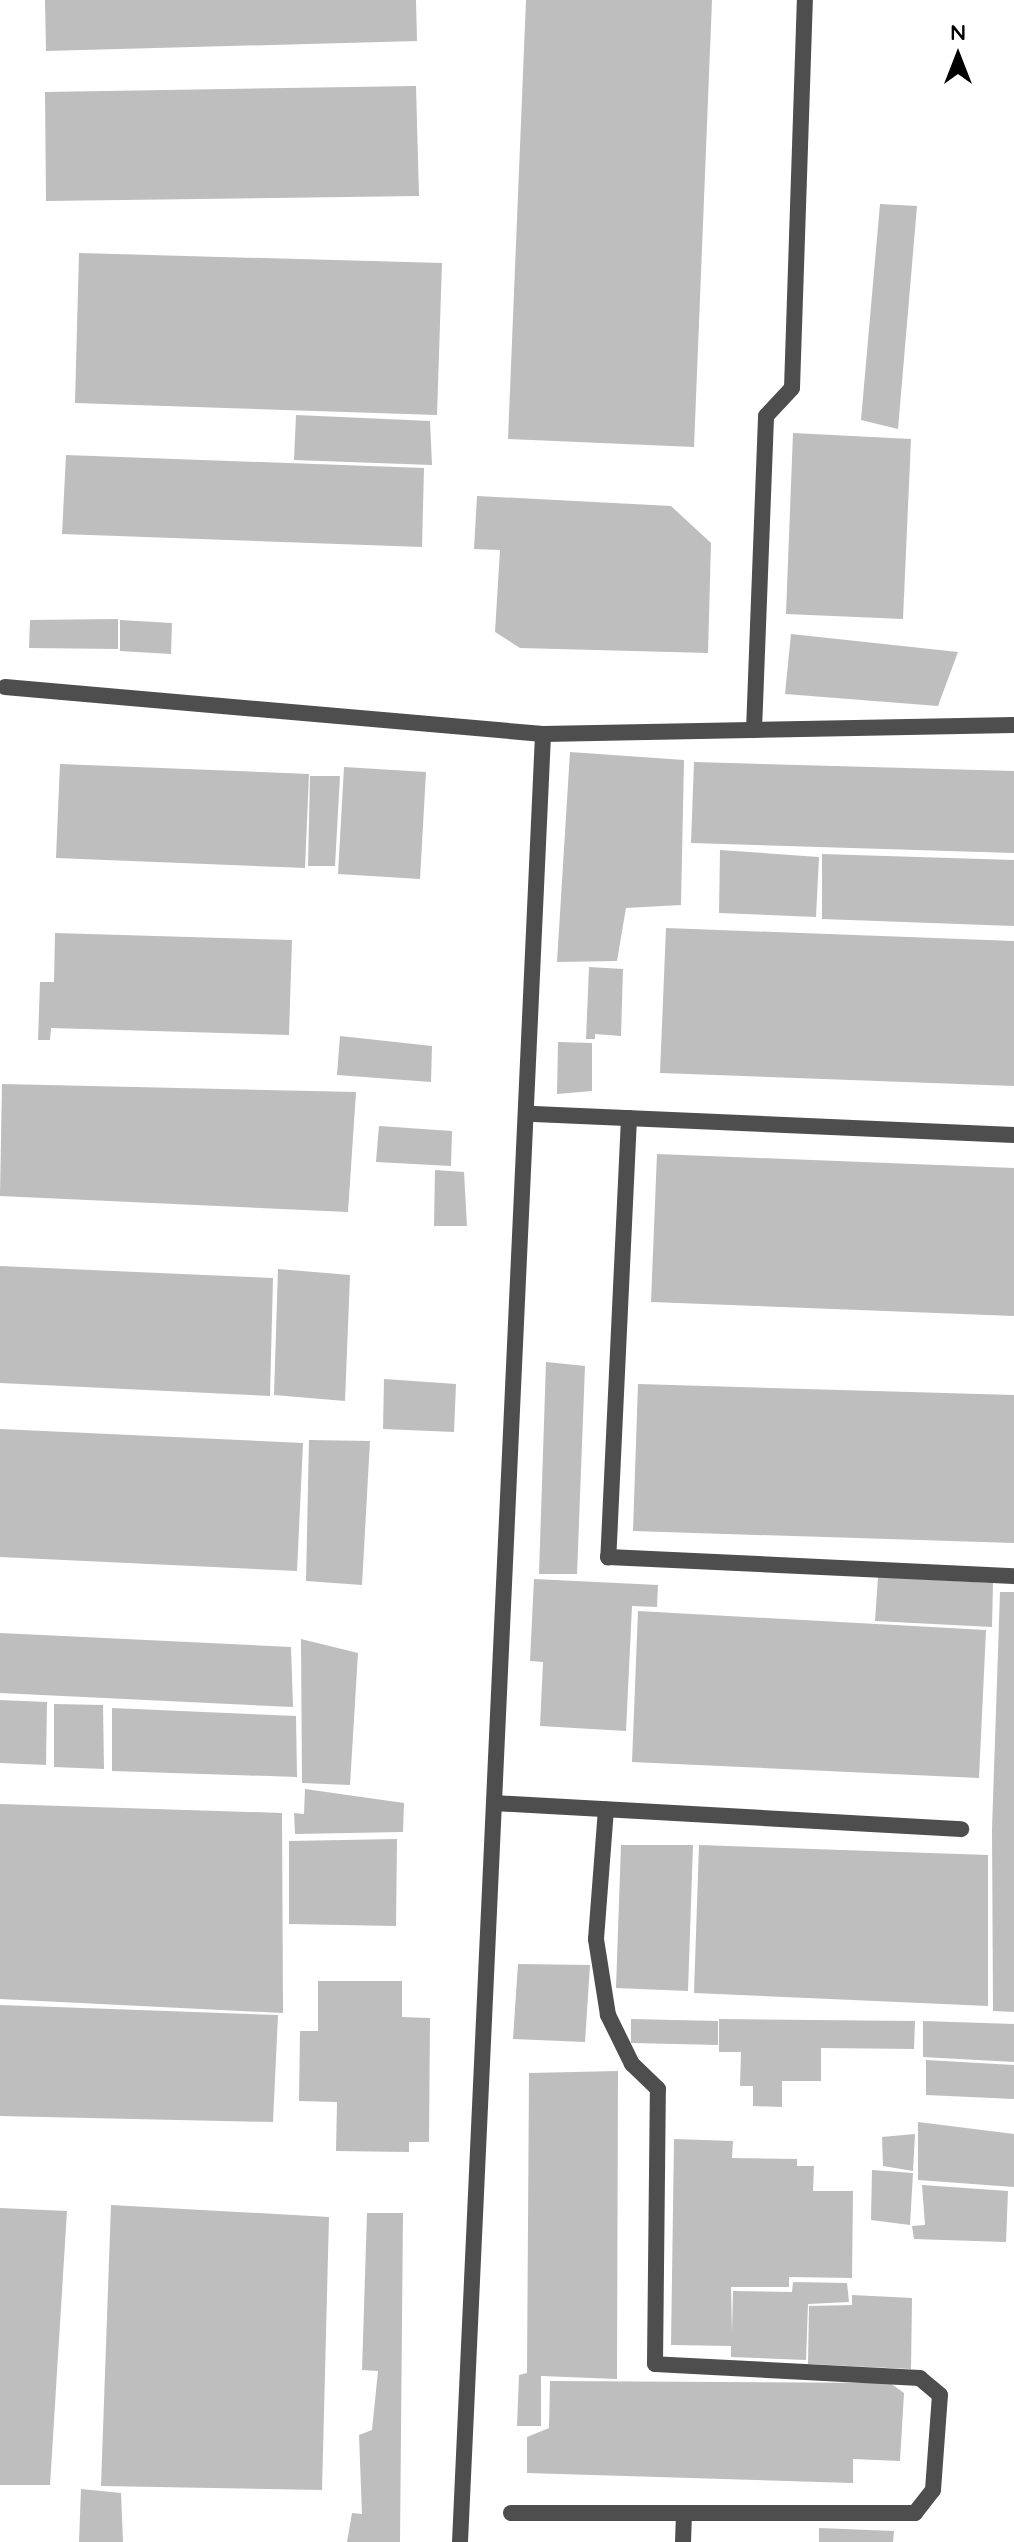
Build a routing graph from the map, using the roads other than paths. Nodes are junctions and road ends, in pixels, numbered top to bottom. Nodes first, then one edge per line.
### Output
1 (805, 0) edge
2 (5, 687) dead end
3 (1014, 725) edge
4 (754, 730) junction
5 (543, 734) junction
6 (534, 1114) dead end
7 (629, 1118) junction
8 (1014, 1135) edge
9 (1014, 1576) edge
10 (494, 1803) junction
11 (606, 1809) junction
12 (961, 1829) dead end
13 (511, 2513) dead end
14 (684, 2513) junction
15 (460, 2542) edge
16 (683, 2542) edge

1 - 4 street
2 - 5 street
3 - 4 street
4 - 5 street
5 - 10 street
6 - 7 street
7 - 8 street
7 - 9 street
10 - 11 street
10 - 15 street
11 - 12 street
11 - 14 street
13 - 14 street
14 - 16 street

